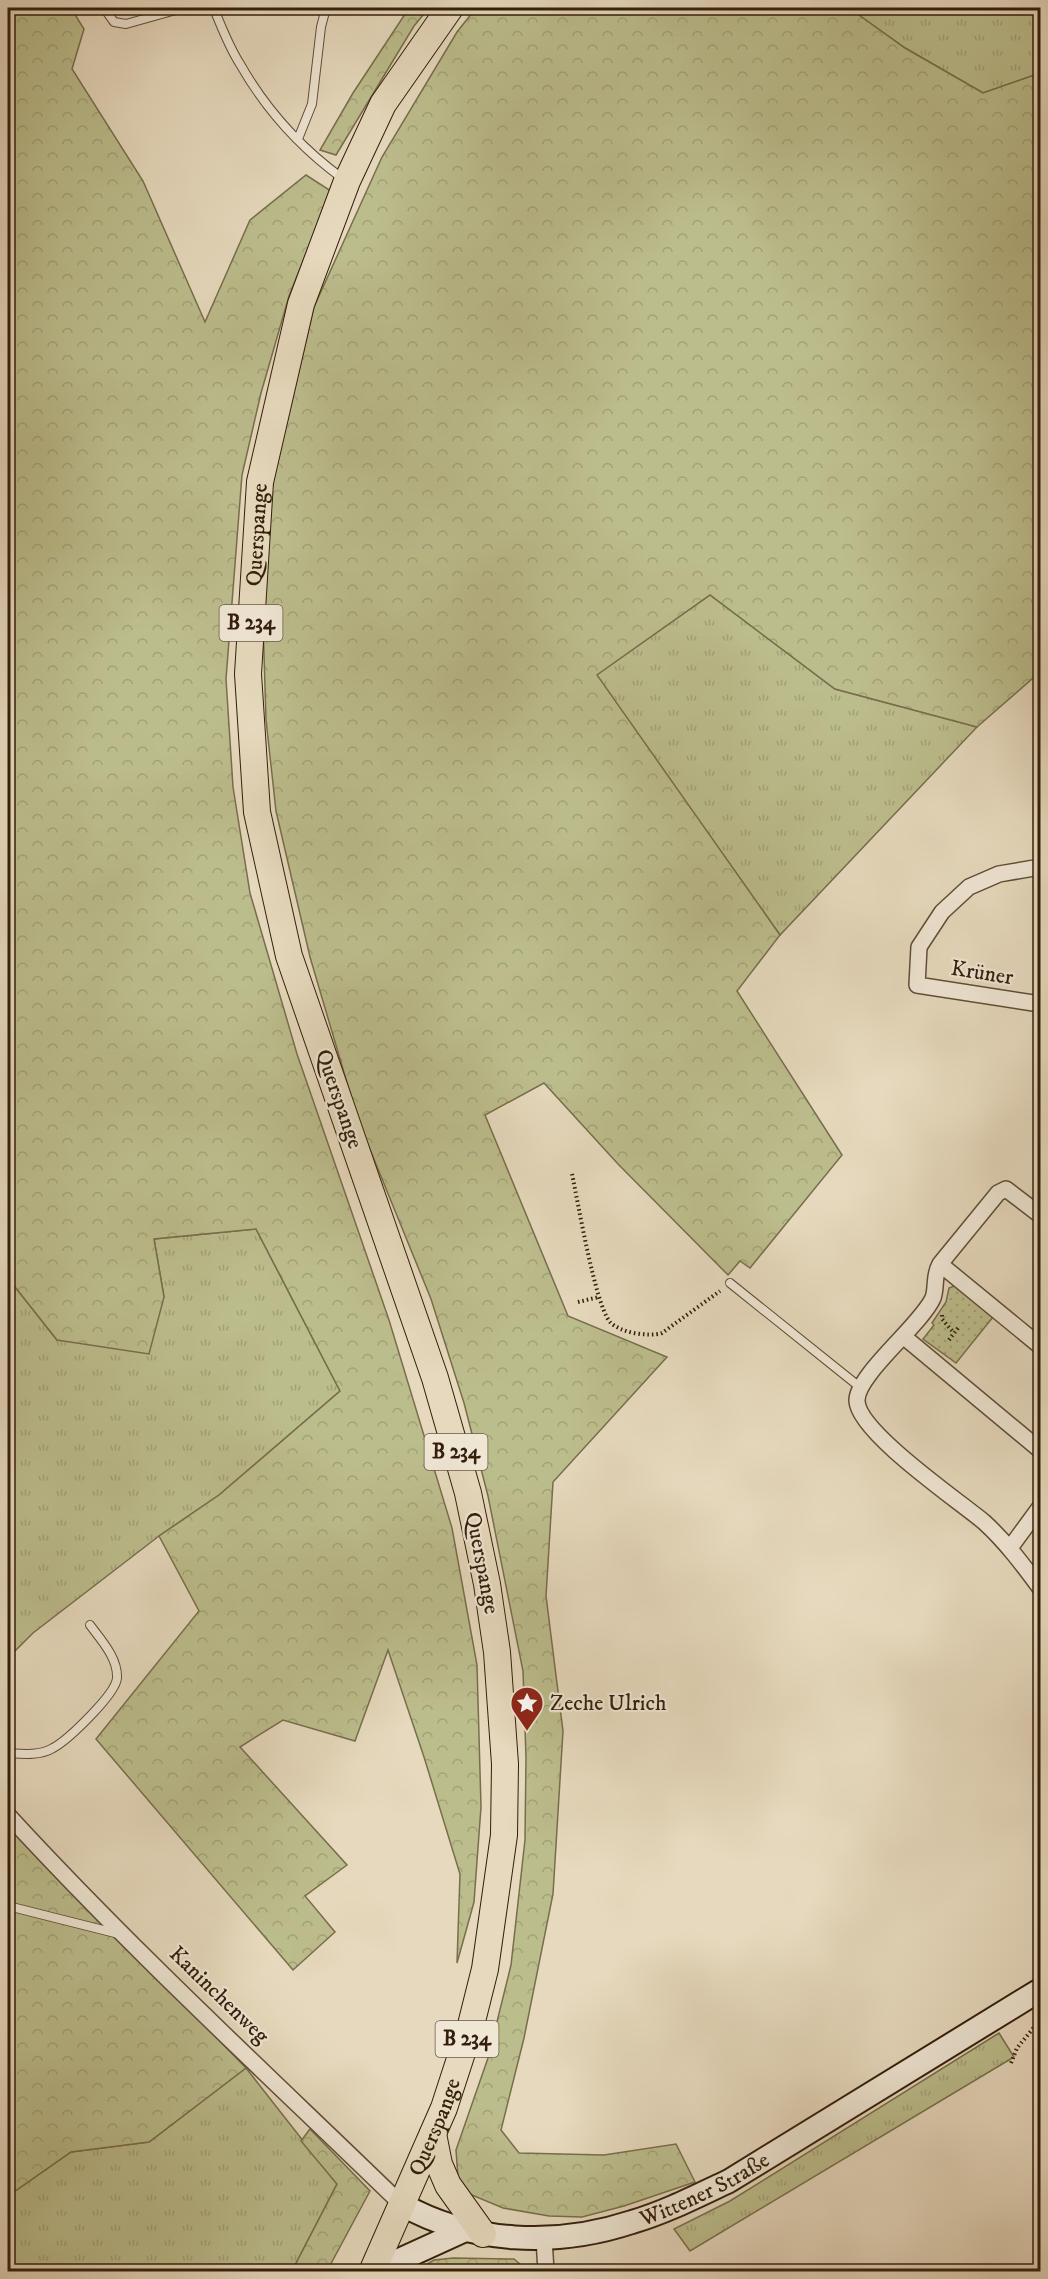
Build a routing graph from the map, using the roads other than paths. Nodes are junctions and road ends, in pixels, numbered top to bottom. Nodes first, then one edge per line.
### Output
1 (104, 8) edge
2 (183, 8) edge
3 (212, 8) edge
4 (326, 8) edge
5 (450, 8) edge
6 (298, 139) junction
7 (346, 181) junction
8 (1041, 867) edge
9 (1041, 1004) edge
10 (1041, 1215) edge
11 (940, 1263) junction
12 (730, 1283) road end
13 (903, 1336) junction
14 (1041, 1346) edge
15 (861, 1388) junction
16 (1041, 1450) edge
17 (1041, 1507) edge
18 (1010, 1548) junction
19 (1041, 1588) edge
20 (90, 1625) dead end
21 (8, 1753) edge
22 (8, 1815) edge
23 (8, 1906) edge
24 (125, 1936) junction
25 (1041, 1990) edge
26 (433, 2134) junction
27 (401, 2205) junction
28 (473, 2232) junction
29 (544, 2238) junction
30 (372, 2271) edge
31 (546, 2271) edge

1 - 2 lane
3 - 6 lane
4 - 6 lane
5 - 7 main road, Querspange / B 234
6 - 7 lane
7 - 26 main road, Querspange / B 234
8 - 9 street, Krüner
10 - 11 street
11 - 13 street
11 - 14 street
12 - 15 lane
13 - 15 street
13 - 16 street
15 - 18 street
17 - 18 street
18 - 19 street
20 - 21 lane
22 - 24 street, Kaninchenweg
23 - 24 lane
24 - 27 street, Kaninchenweg
25 - 29 main road, Wittener Straße
26 - 27 main road, Querspange / B 234
26 - 28 main road
27 - 28 main road, Wittener Straße
27 - 30 main road, B 234
28 - 29 main road, Wittener Straße
28 - 30 main road, B 234
29 - 31 street

